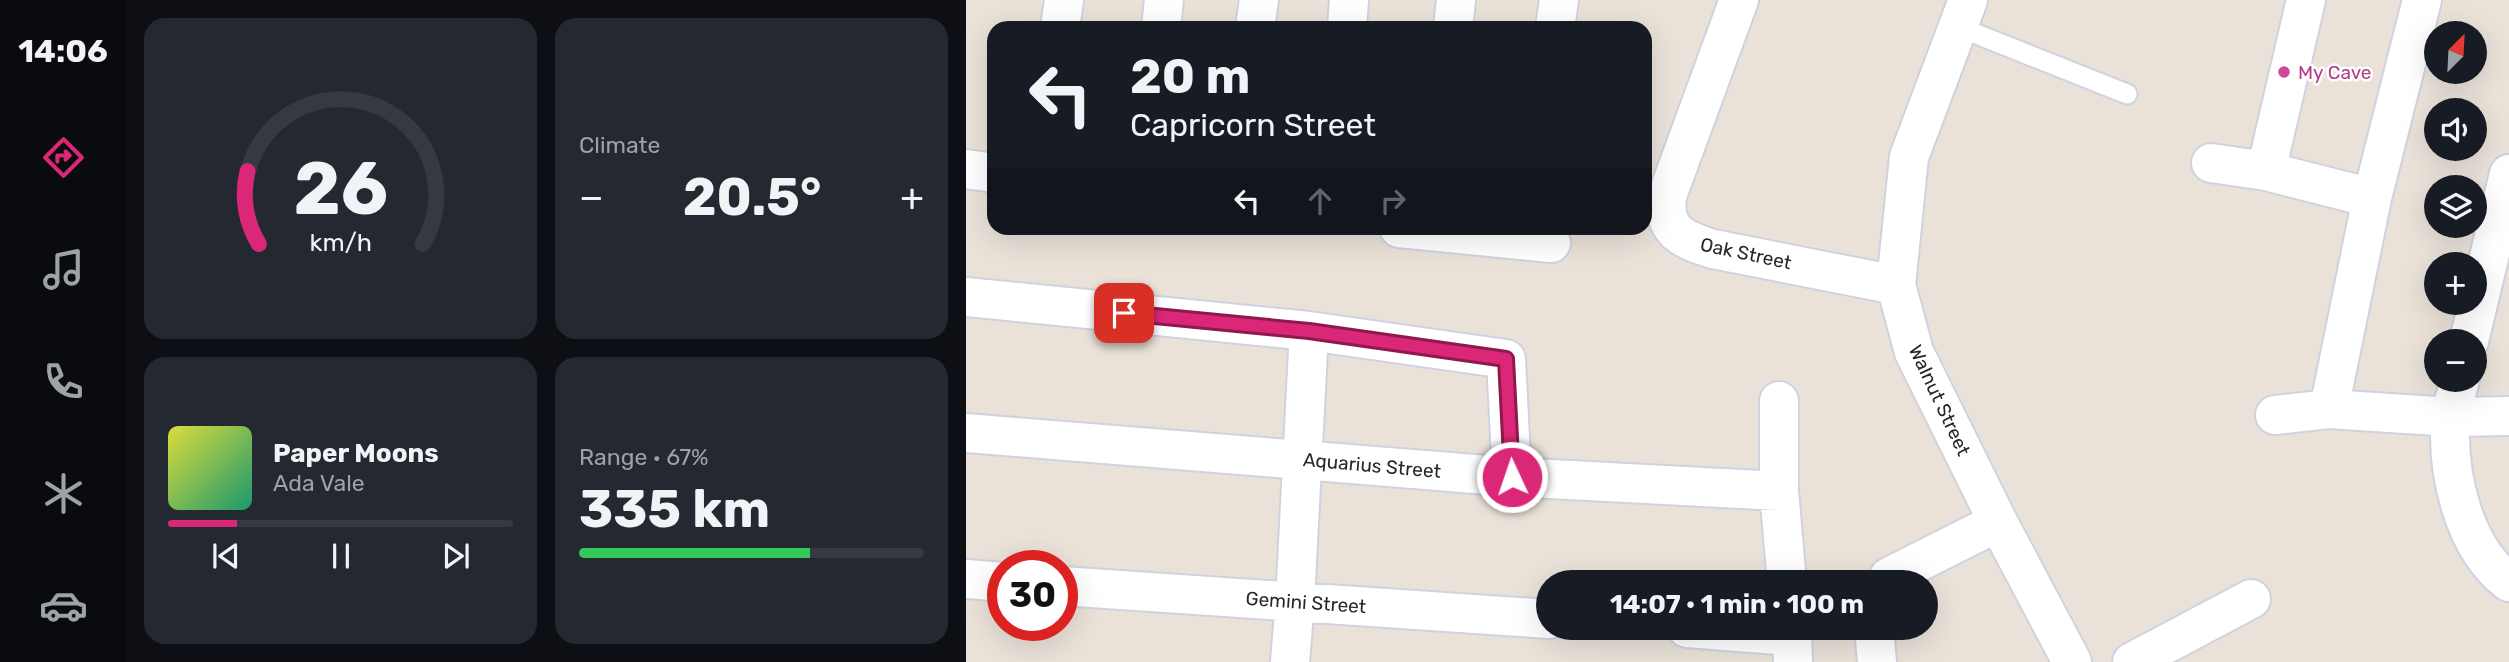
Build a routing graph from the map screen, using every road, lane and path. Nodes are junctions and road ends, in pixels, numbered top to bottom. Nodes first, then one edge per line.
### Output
1 (1064, 0) edge
2 (1164, 0) edge
3 (1259, 0) edge
4 (1349, 0) edge
5 (1456, 0) edge
6 (1559, 0) edge
7 (1739, 0) edge
8 (2306, 0) edge
9 (2422, 0) edge
10 (1963, 13) edge
11 (1061, 21) edge
12 (1162, 21) edge
13 (1256, 21) edge
14 (1348, 21) edge
15 (1453, 21) edge
16 (1556, 21) edge
17 (2127, 94) dead end
18 (2211, 163) dead end
19 (966, 169) edge
20 (2266, 171) junction
21 (987, 172) edge
22 (2509, 174) edge
23 (2372, 198) junction
24 (1496, 235) edge
25 (1535, 238) edge
26 (1896, 285) junction
27 (966, 297) edge
28 (2472, 329) edge
29 (1309, 331) junction
30 (2457, 392) edge
31 (1779, 401) dead end
32 (2329, 409) junction
33 (2275, 415) dead end
34 (2509, 416) edge
35 (2451, 417) junction
36 (966, 433) edge
37 (1303, 460) junction
38 (1512, 477) junction
39 (1779, 491) junction
40 (1998, 522) junction
41 (1786, 570) edge
42 (1903, 570) edge
43 (966, 579) edge
44 (987, 581) edge
45 (2509, 582) edge
46 (1078, 587) edge
47 (2251, 599) dead end
48 (1295, 601) junction
49 (1536, 618) edge
50 (1875, 640) edge
51 (1290, 662) edge
52 (1877, 662) edge
53 (2072, 662) edge
54 (2132, 662) edge

1 - 11 street
2 - 12 street
3 - 13 street
4 - 14 street
5 - 15 street
6 - 16 street
7 - 26 street, Oak Street
8 - 20 street
9 - 23 street
10 - 17 lane
10 - 26 street, Walnut Street
18 - 20 street
19 - 21 street
20 - 23 street
22 - 28 street
23 - 32 street
24 - 25 street
26 - 40 street, Walnut Street
27 - 29 street
29 - 37 street
29 - 38 street
30 - 35 street
31 - 39 street
32 - 33 street
32 - 35 street
34 - 35 street
35 - 45 street
36 - 37 street, Aquarius Street
37 - 38 street, Aquarius Street
37 - 48 street
38 - 39 street, Aquarius Street
39 - 41 street
40 - 42 street
40 - 53 street, Walnut Street
43 - 44 street
46 - 48 street, Gemini Street
47 - 54 street
48 - 49 street, Gemini Street
48 - 51 street
50 - 52 street

